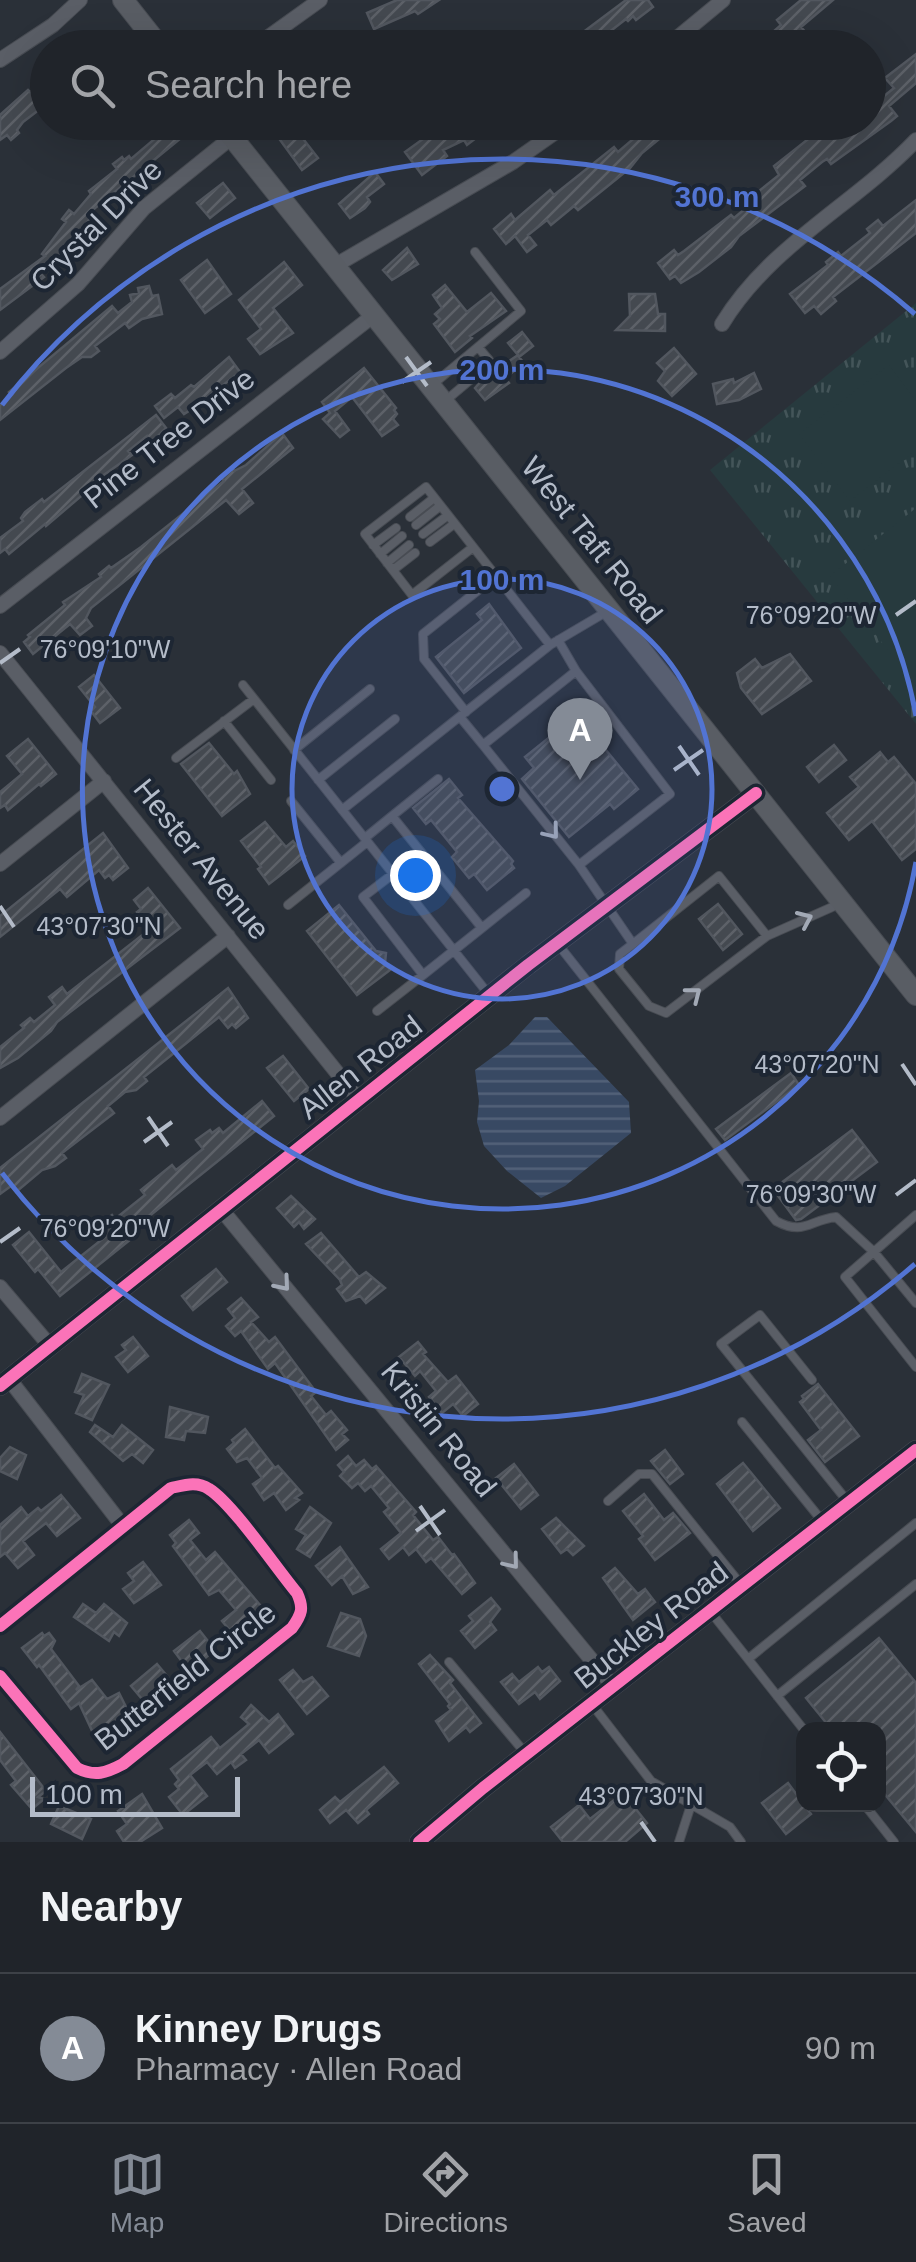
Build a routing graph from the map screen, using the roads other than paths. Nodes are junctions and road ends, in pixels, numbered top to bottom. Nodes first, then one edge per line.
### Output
1 (80, 0) edge
2 (122, 0) edge
3 (320, 0) edge
4 (724, 0) edge
5 (45, 30) edge
6 (146, 30) edge
7 (278, 30) edge
8 (687, 30) edge
9 (30, 40) edge
10 (0, 60) edge
11 (215, 140) edge
12 (234, 140) edge
13 (544, 140) edge
14 (916, 140) edge
15 (475, 252) dead end
16 (336, 265) junction
17 (374, 315) junction
18 (722, 324) dead end
19 (478, 347) junction
20 (0, 352) edge
21 (438, 394) junction
22 (437, 502) junction
23 (451, 520) junction
24 (413, 521) dead end
25 (399, 532) dead end
26 (427, 538) dead end
27 (472, 548) junction
28 (377, 549) junction
29 (412, 549) dead end
30 (390, 566) junction
31 (496, 576) junction
32 (0, 606) edge
33 (610, 610) junction
34 (554, 642) junction
35 (0, 653) edge
36 (576, 671) junction
37 (242, 685) dead end
38 (370, 689) dead end
39 (254, 699) junction
40 (463, 714) junction
41 (395, 719) dead end
42 (224, 721) junction
43 (482, 745) junction
44 (294, 750) junction
45 (176, 758) dead end
46 (438, 779) dead end
47 (272, 780) dead end
48 (318, 780) junction
49 (104, 781) junction
50 (756, 794) junction
51 (291, 801) dead end
52 (342, 810) junction
53 (392, 816) junction
54 (366, 840) junction
55 (341, 863) junction
56 (0, 864) edge
57 (578, 865) junction
58 (392, 874) junction
59 (526, 893) dead end
60 (843, 902) junction
61 (288, 905) dead end
62 (606, 906) junction
63 (482, 928) junction
64 (228, 936) junction
65 (767, 936) junction
66 (557, 944) junction
67 (633, 944) junction
68 (454, 951) junction
69 (423, 975) junction
70 (916, 995) edge
71 (490, 996) junction
72 (377, 1010) dead end
73 (359, 1100) junction
74 (0, 1118) edge
75 (221, 1208) junction
76 (916, 1216) edge
77 (874, 1252) junction
78 (0, 1287) edge
79 (916, 1302) edge
80 (50, 1346) junction
81 (916, 1367) edge
82 (812, 1380) dead end
83 (5, 1382) edge
84 (742, 1422) dead end
85 (916, 1450) edge
86 (608, 1501) dead end
87 (848, 1502) junction
88 (823, 1522) junction
89 (916, 1523) edge
90 (122, 1525) junction
91 (916, 1584) edge
92 (742, 1586) junction
93 (710, 1611) junction
94 (0, 1626) edge
95 (748, 1658) junction
96 (449, 1662) dead end
97 (0, 1676) edge
98 (613, 1686) junction
99 (778, 1696) junction
100 (591, 1703) junction
101 (798, 1722) edge
102 (526, 1754) junction
103 (691, 1805) junction
104 (870, 1812) edge
105 (419, 1842) edge
106 (679, 1842) edge
107 (741, 1842) edge
108 (894, 1842) edge

1 - 5 street
2 - 6 main road
3 - 7 street
4 - 8 street
9 - 10 street
11 - 20 street, Crystal Drive
12 - 16 main road, West Taft Road
13 - 16 street
14 - 18 street
15 - 19 lane
16 - 17 main road, West Taft Road
17 - 21 main road, West Taft Road
17 - 32 street, Pine Tree Drive
19 - 21 lane
19 - 21 lane
21 - 33 main road, West Taft Road
22 - 23 lane
22 - 24 lane
22 - 28 lane
23 - 26 lane
23 - 27 lane
25 - 28 lane
27 - 30 lane
27 - 31 lane
28 - 30 lane
29 - 30 lane
31 - 34 lane
31 - 40 lane
33 - 34 lane
33 - 50 main road, West Taft Road
34 - 36 lane
34 - 40 lane
35 - 49 street, Hester Avenue
36 - 43 lane
36 - 57 lane
37 - 39 lane
38 - 44 lane
39 - 42 lane
39 - 44 lane
40 - 43 lane
40 - 52 lane
41 - 48 lane
42 - 45 lane
42 - 47 lane
43 -> 57 lane
44 - 48 lane
46 - 53 lane
48 - 52 lane
49 - 56 street
49 - 64 street, Hester Avenue
50 - 60 main road, West Taft Road
50 - 62 street, Allen Road
51 - 55 lane
52 - 54 lane
53 - 54 lane
53 - 63 lane
54 - 55 lane
54 - 58 lane
55 - 61 lane
57 - 62 lane
58 - 68 lane
58 - 69 lane
59 - 63 lane
65 -> 60 lane
60 - 70 main road, West Taft Road
62 - 66 street, Allen Road
62 - 67 lane
63 - 68 lane
64 - 73 street, Hester Avenue
64 - 74 street
65 - 67 lane
67 -> 65 lane
66 - 71 street, Allen Road
66 - 77 lane
68 - 69 lane
68 - 71 lane
69 - 72 lane
71 - 73 street, Allen Road
73 - 75 street, Allen Road
75 - 80 street, Allen Road
75 -> 98 street, Kristin Road
76 - 77 lane
77 - 79 lane
77 - 81 lane
78 - 80 street
80 - 83 street, Allen Road
82 - 87 lane
83 - 90 street
84 - 88 lane
85 - 87 street, Buckley Road
86 - 92 lane
87 - 88 street, Buckley Road
88 - 92 street, Buckley Road
89 - 95 lane
90 - 94 street
90 - 97 street, Butterfield Circle
91 - 99 lane
92 - 93 street, Buckley Road
93 - 95 lane
93 - 98 street, Buckley Road
95 - 99 lane
96 - 102 lane
98 - 100 street, Buckley Road
99 - 101 lane
100 - 102 street, Buckley Road
100 - 103 lane
102 - 105 street, Buckley Road
103 - 106 lane
103 - 107 lane
104 - 108 lane

